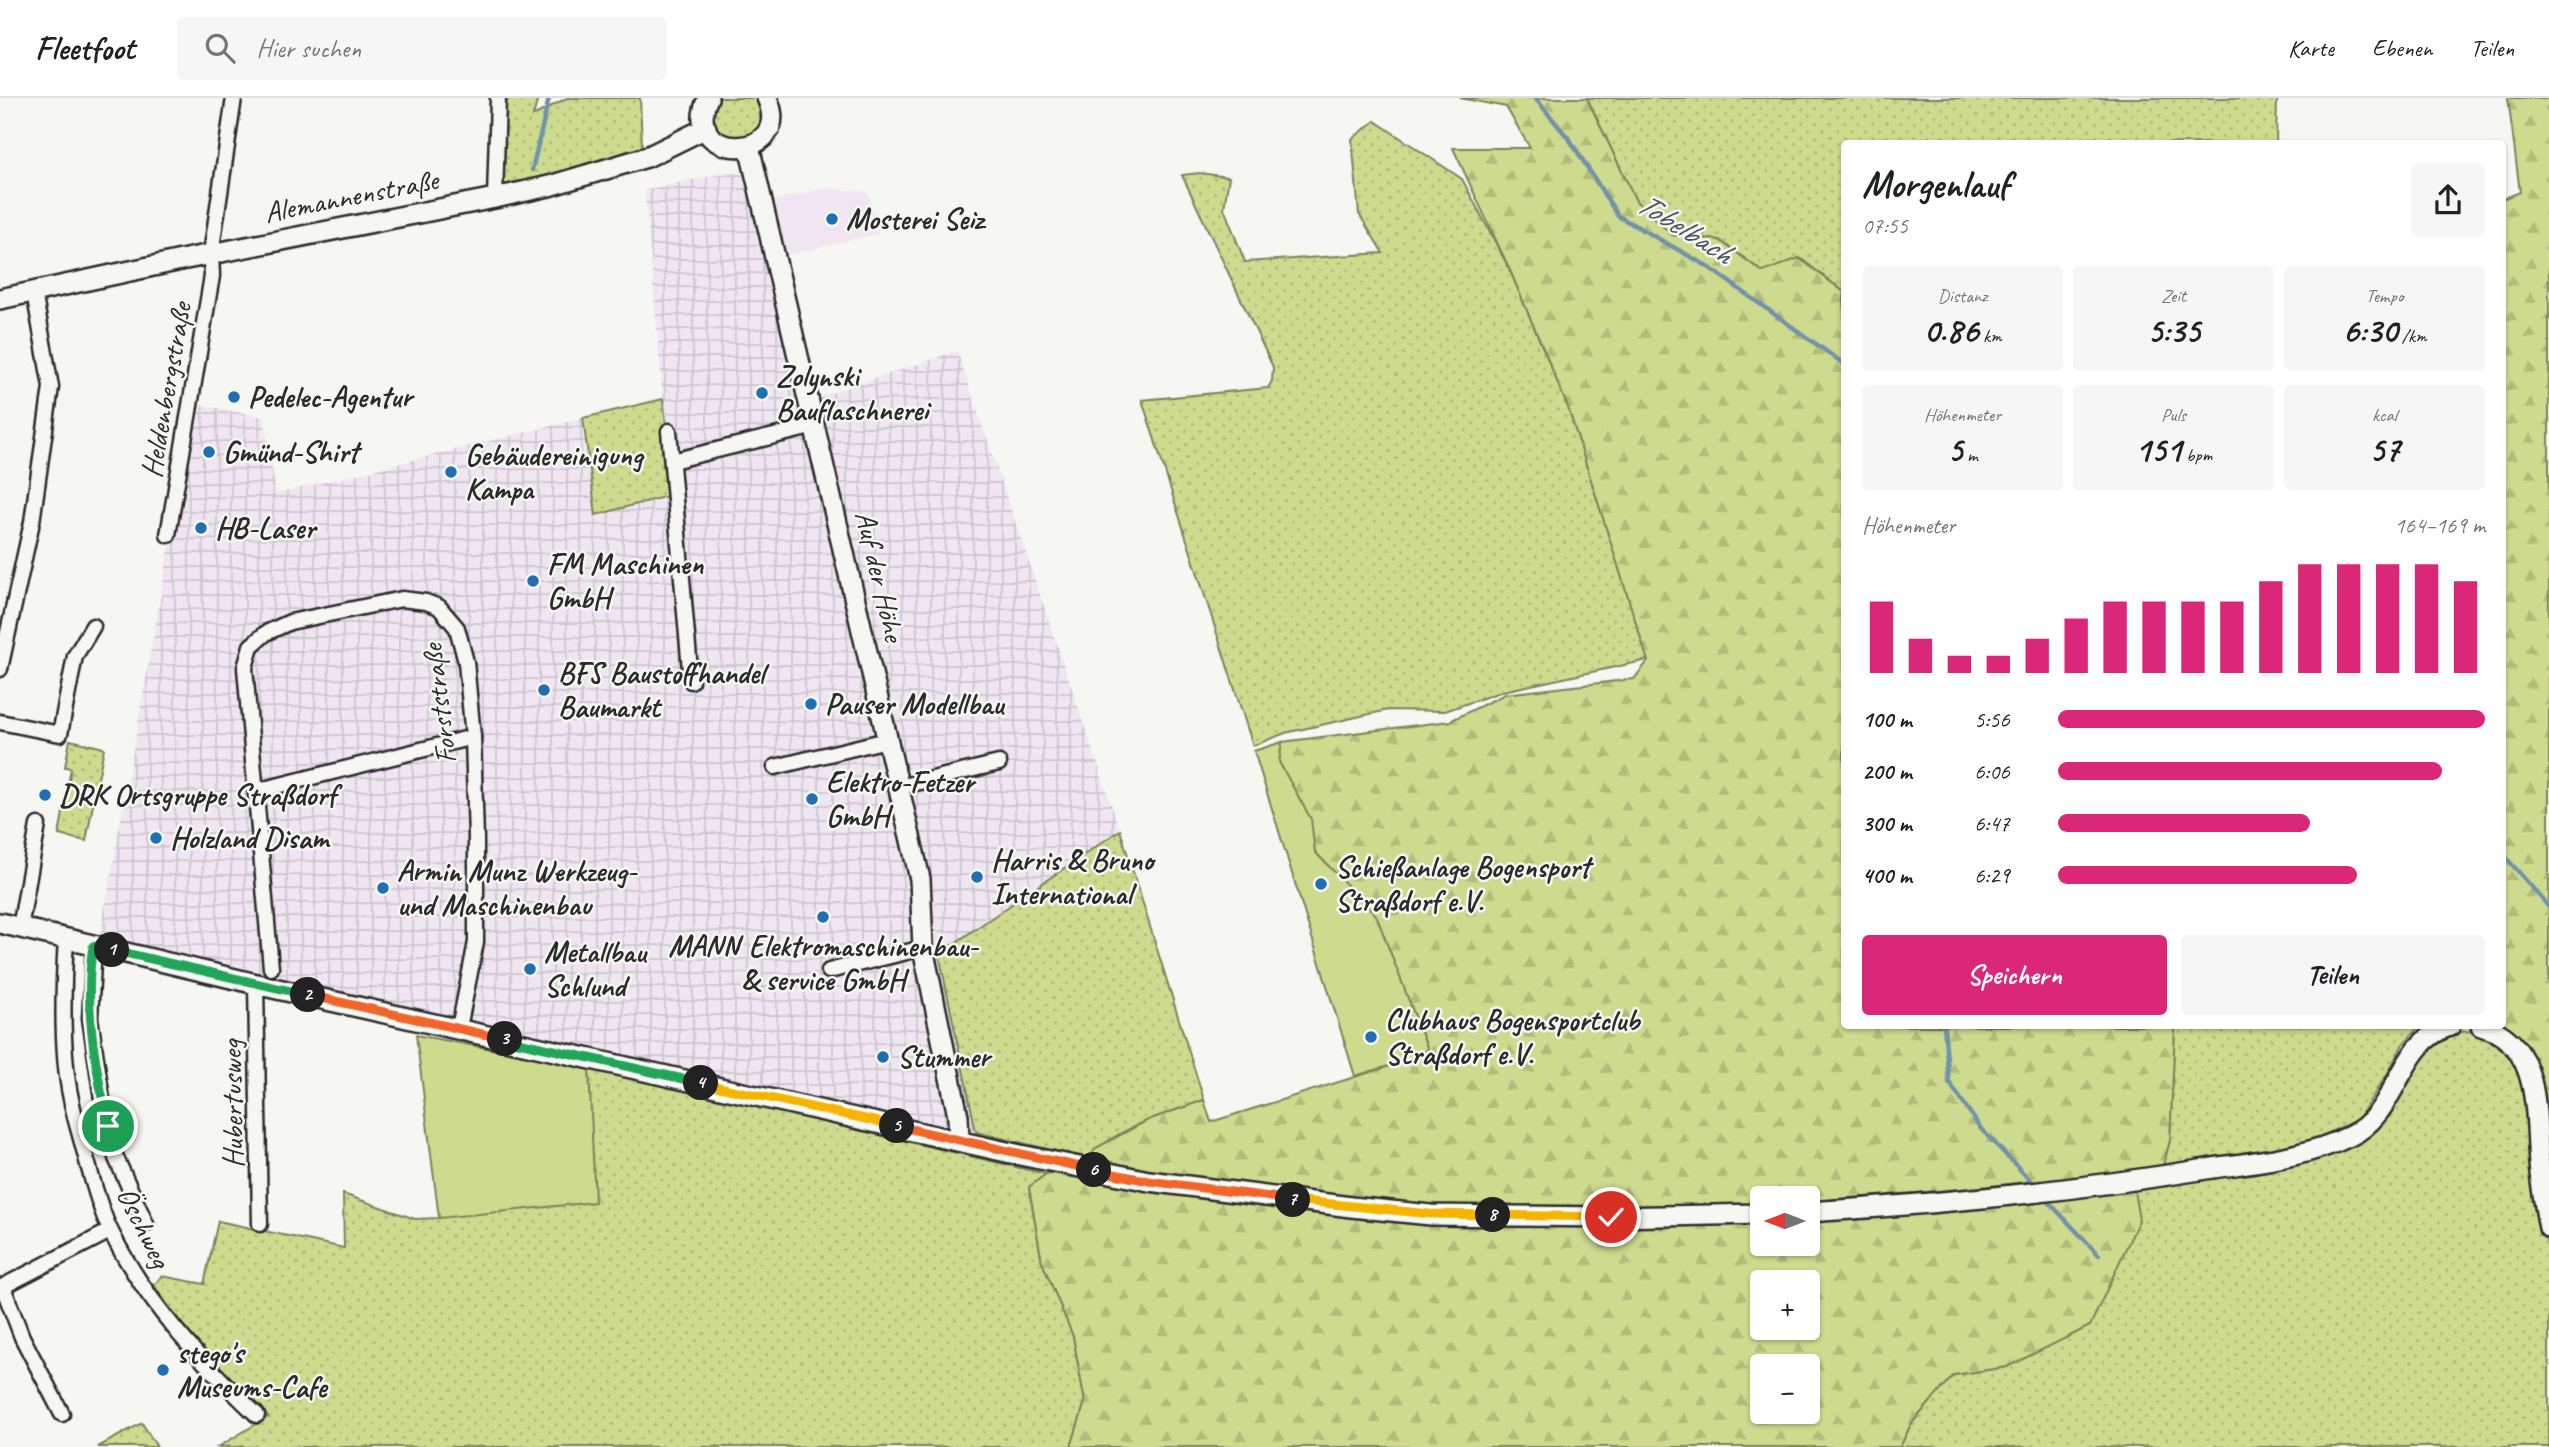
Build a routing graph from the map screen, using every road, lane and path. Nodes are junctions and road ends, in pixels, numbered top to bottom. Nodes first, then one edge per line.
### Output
1 (234, 98) edge
2 (498, 98) edge
3 (708, 98) edge
4 (767, 98) edge
5 (706, 128) junction
6 (750, 146) junction
7 (495, 198) junction
8 (211, 254) junction
9 (34, 292) junction
10 (0, 299) edge
11 (815, 426) junction
12 (669, 431) dead end
13 (673, 461) junction
14 (168, 535) dead end
15 (93, 626) dead end
16 (0, 669) edge
17 (691, 681) dead end
18 (0, 722) edge
19 (473, 737) junction
20 (887, 740) junction
21 (999, 763) dead end
22 (775, 767) dead end
23 (899, 787) junction
24 (256, 791) junction
25 (38, 825) dead end
26 (0, 923) edge
27 (20, 929) junction
28 (65, 939) junction
29 (93, 946) junction
30 (923, 948) junction
31 (271, 968) dead end
32 (829, 971) dead end
33 (256, 984) junction
34 (459, 1028) junction
35 (2442, 1029) edge
36 (2496, 1029) edge
37 (959, 1140) junction
38 (1820, 1211) edge
39 (1750, 1214) edge
40 (146, 1224) dead end
41 (260, 1224) dead end
42 (2549, 1228) edge
43 (110, 1231) junction
44 (1, 1287) edge
45 (62, 1414) dead end
46 (257, 1415) dead end

1 - 8 street, Heldenbergstraße
2 - 7 street
3 - 5 main road
4 - 6 main road
5 - 6 main road
5 - 7 main road, Alemannenstraße
6 - 11 main road, Auf der Höhe
7 - 8 main road, Alemannenstraße
8 - 9 main road, Alemannenstraße
8 - 14 street, Heldenbergstraße
9 - 10 main road, Alemannenstraße
9 - 16 street
11 - 13 street
11 - 20 main road, Auf der Höhe
12 - 13 street
13 - 17 street
15 - 18 street
19 - 24 street
19 - 24 street, Forststraße
19 - 34 street, Forststraße
20 - 22 street
20 - 23 main road, Auf der Höhe
21 - 23 street
23 - 30 main road, Auf der Höhe
24 - 31 street, Forststraße
25 - 27 street
26 - 27 main road
27 - 28 main road
28 - 29 main road
28 - 43 street, Öschweg
29 - 33 main road
29 - 40 street
30 - 32 street
30 - 37 main road, Auf der Höhe
33 - 34 main road
33 - 41 street, Hubertusweg
34 - 37 main road
35 - 38 main road
36 - 42 main road
37 - 39 main road
43 - 44 street
43 - 46 street, Öschweg
44 - 45 street

